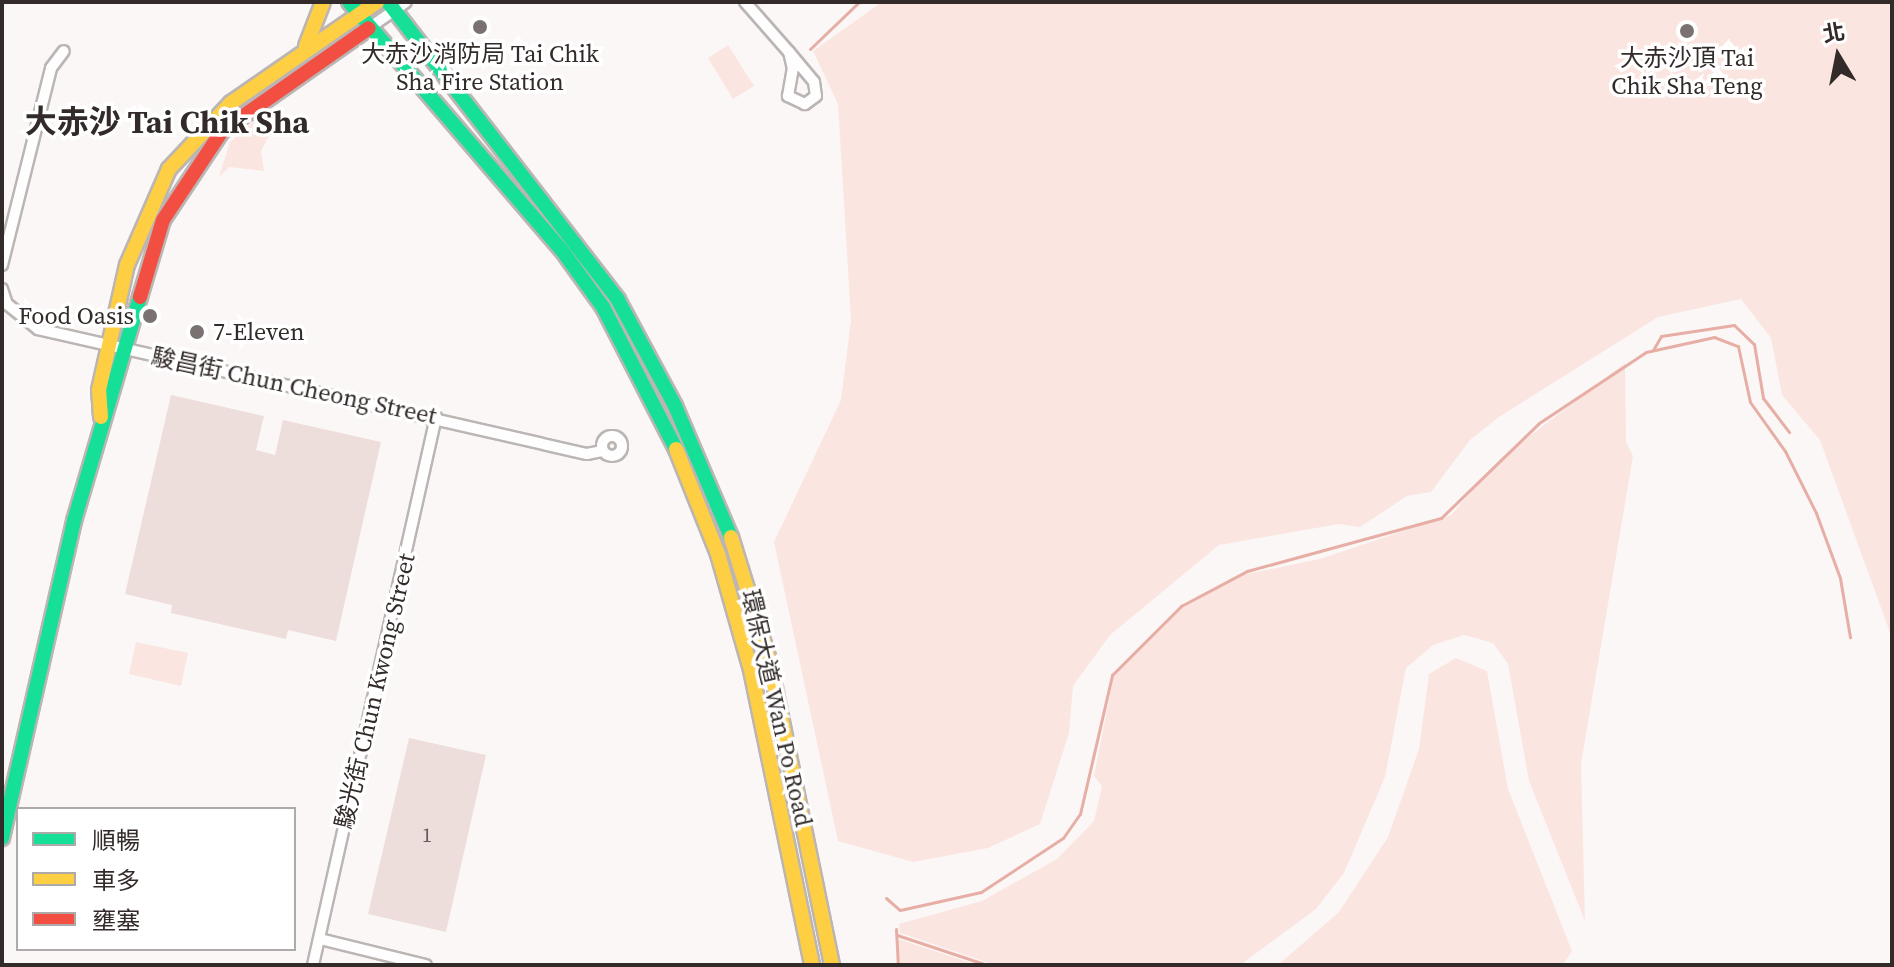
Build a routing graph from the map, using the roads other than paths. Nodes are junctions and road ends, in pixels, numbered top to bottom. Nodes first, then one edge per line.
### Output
1 (323, 2) edge
2 (745, 2) edge
3 (373, 3) edge
4 (396, 5) edge
5 (353, 8) edge
6 (369, 28) junction
7 (303, 50) junction
8 (64, 51) dead end
9 (789, 52) junction
10 (2, 265) edge
11 (2, 289) edge
12 (107, 346) junction
13 (127, 349) junction
14 (436, 417) junction
15 (101, 418) junction
16 (603, 451) dead end
17 (2, 838) edge
18 (320, 939) junction
19 (313, 965) edge
20 (426, 965) edge
21 (812, 965) edge
22 (832, 965) edge

1 - 7 main road
2 - 9 street
3 - 5 main road
3 - 6 main road
4 - 6 street
4 - 22 main road, 環保大道 Wan Po Road
5 - 6 main road, 環保大道 Wan Po Road
5 - 7 main road
6 - 13 main road
6 - 21 main road, 環保大道 Wan Po Road
7 - 12 main road
8 - 10 street
9 - 9 street
11 - 12 street, 駿昌街 Chun Cheong Street
12 - 13 street, 駿昌街 Chun Cheong Street
12 - 15 main road
13 - 14 street, 駿昌街 Chun Cheong Street
13 - 15 main road
14 - 16 street, 駿昌街 Chun Cheong Street
14 - 18 street, 駿光街 Chun Kwong Street
15 - 17 main road
18 - 19 street, 駿光街 Chun Kwong Street
18 - 20 street

